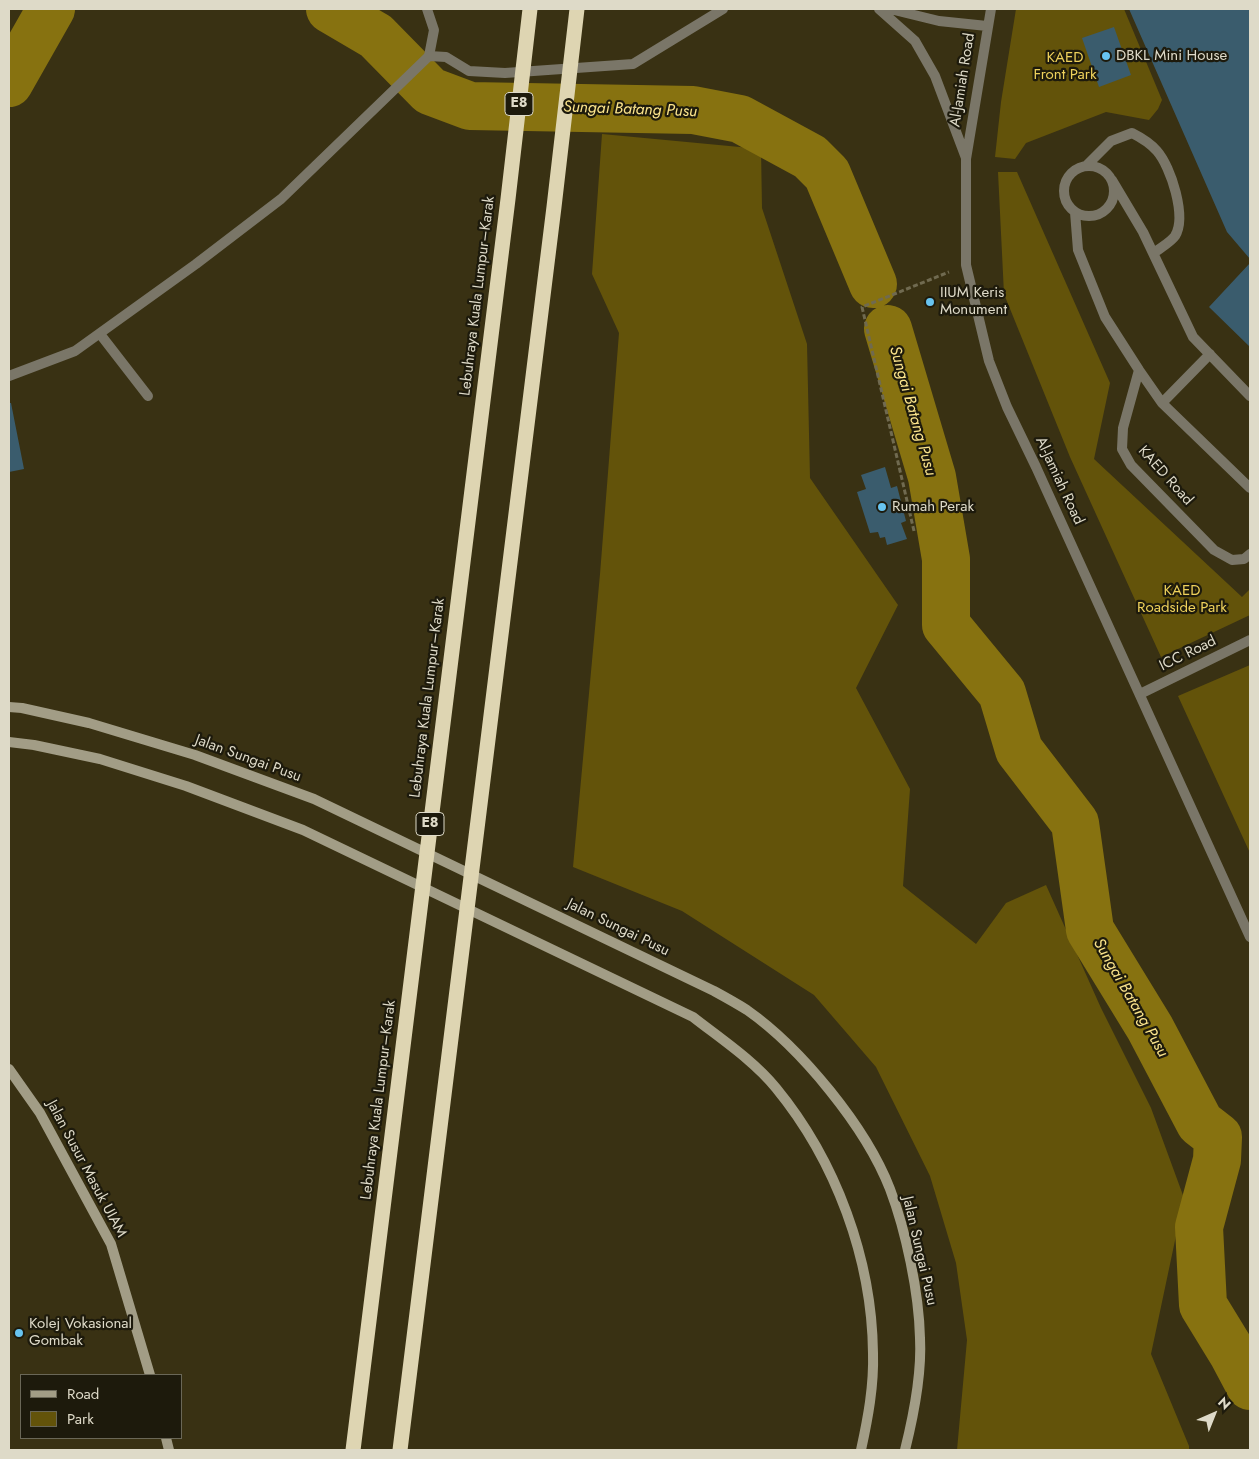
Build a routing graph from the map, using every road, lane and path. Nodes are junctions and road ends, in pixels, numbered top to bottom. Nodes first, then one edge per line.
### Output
1 (427, 9) edge
2 (530, 9) edge
3 (577, 9) edge
4 (723, 9) edge
5 (880, 9) edge
6 (890, 9) edge
7 (990, 9) edge
8 (987, 26) junction
9 (429, 56) junction
10 (966, 159) junction
11 (1087, 166) junction
12 (1112, 180) junction
13 (1075, 212) junction
14 (1154, 253) junction
15 (966, 266) junction
16 (100, 334) junction
17 (1210, 354) junction
18 (1139, 370) junction
19 (9, 376) edge
20 (148, 396) dead end
21 (1250, 396) edge
22 (1162, 403) junction
23 (1250, 488) edge
24 (914, 531) dead end
25 (1250, 554) edge
26 (1250, 640) edge
27 (1140, 694) junction
28 (9, 707) edge
29 (9, 742) edge
30 (1246, 920) edge
31 (1250, 937) edge
32 (9, 1069) edge
33 (150, 1374) edge
34 (353, 1450) edge
35 (400, 1450) edge
36 (862, 1450) edge
37 (905, 1450) edge

1 - 9 street
2 - 34 highway, Lebuhraya Kuala Lumpur–Karak / E8
3 - 35 highway
4 - 9 street
5 - 10 street
6 - 8 street
7 - 8 street, Al-Jamiah Road
8 - 10 street, Al-Jamiah Road
9 - 16 street
10 - 15 street, Al-Jamiah Road
11 - 12 street
11 - 13 street
11 - 14 street
12 - 13 street
12 - 14 street
13 - 18 street
14 - 17 street
15 - 24 path
15 - 27 street, Al-Jamiah Road
16 - 19 street
16 - 20 street
17 - 21 street
17 - 22 street
18 - 22 street
18 - 25 street, KAED Road
22 - 23 street
26 - 27 street, ICC Road
27 - 30 street, Al-Jamiah Road
28 - 37 main road, Jalan Sungai Pusu
29 - 36 main road
30 - 31 street, Al-Jamiah Road
32 - 33 main road, Jalan Susur Masuk UIAM

